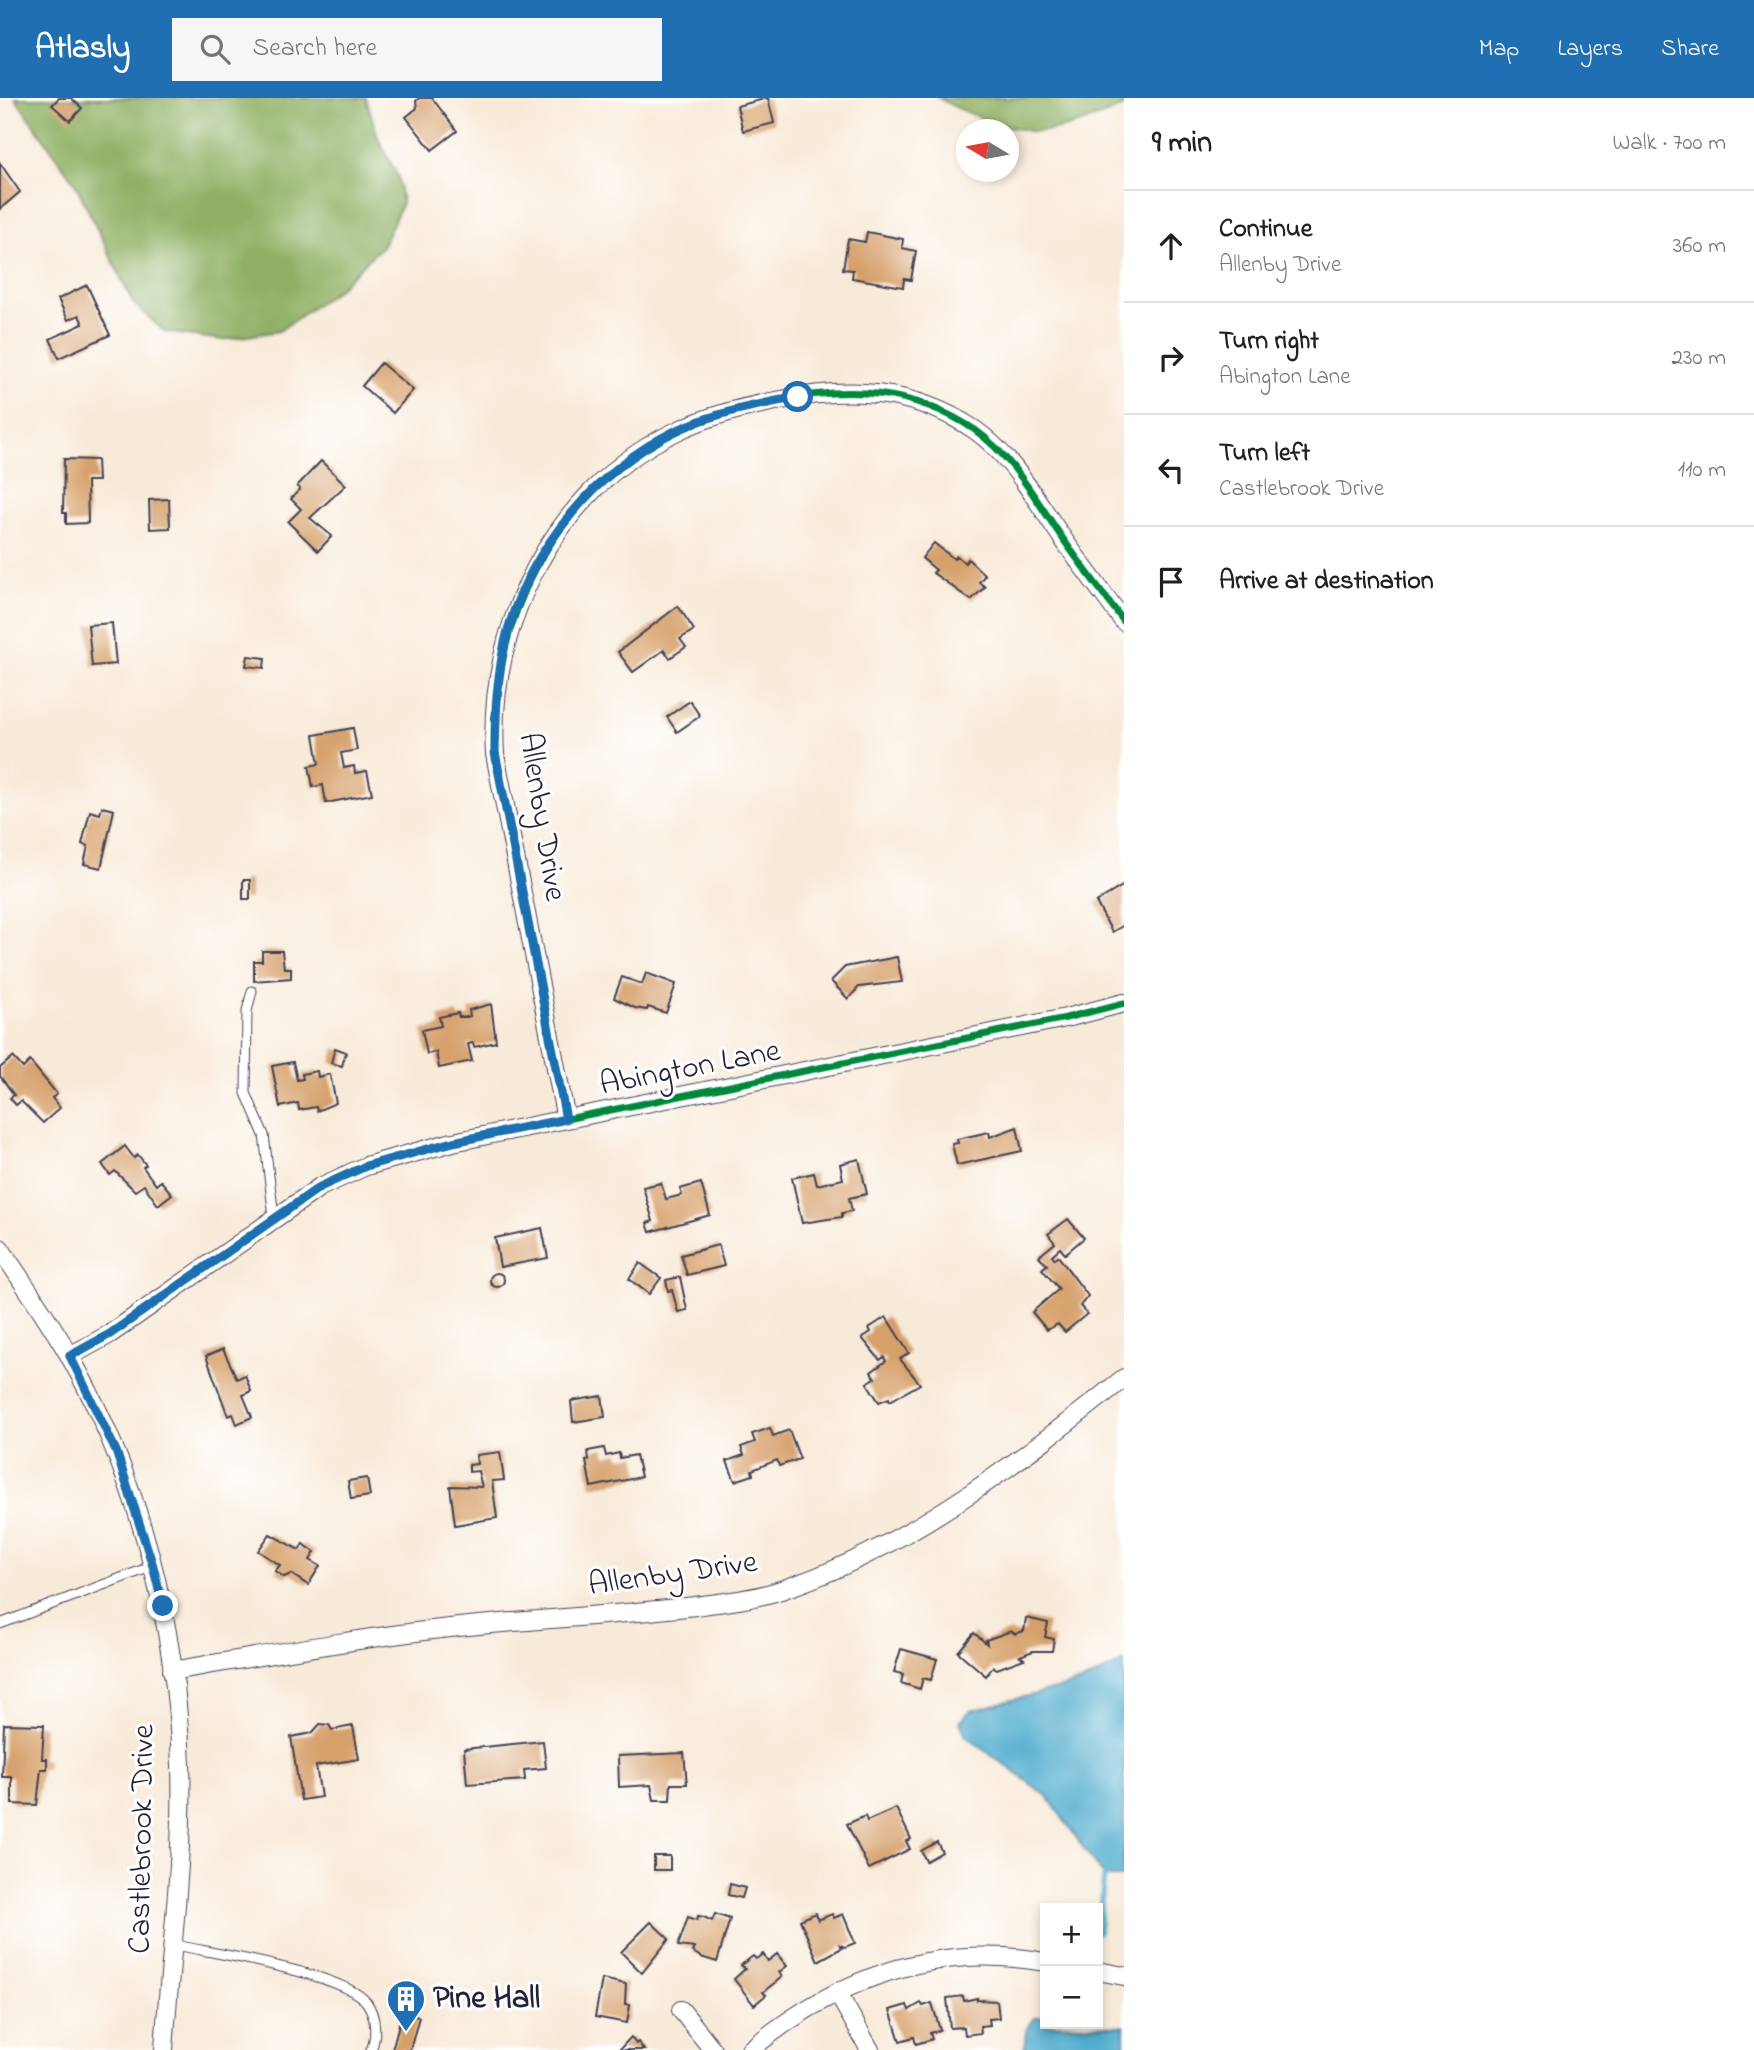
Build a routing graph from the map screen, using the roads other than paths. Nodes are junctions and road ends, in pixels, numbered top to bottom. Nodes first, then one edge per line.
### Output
1 (1124, 622) edge
2 (252, 991) dead end
3 (1124, 1003) edge
4 (566, 1119) junction
5 (274, 1217) junction
6 (0, 1248) edge
7 (70, 1356) junction
8 (1124, 1378) edge
9 (153, 1566) junction
10 (0, 1624) edge
11 (172, 1671) junction
12 (171, 1944) junction
13 (1040, 1961) edge
14 (1103, 1972) edge
15 (1122, 1976) edge
16 (837, 1992) junction
17 (681, 2010) dead end
18 (164, 2050) edge
19 (371, 2050) edge
20 (713, 2050) edge
21 (750, 2050) edge
22 (870, 2050) edge

1 - 4 street, Allenby Drive
2 - 5 lane
3 - 4 street, Abington Lane
4 - 5 street, Abington Lane
5 - 7 street, Abington Lane
6 - 7 street, Castlebrook Drive
7 - 9 street, Castlebrook Drive
8 - 11 street, Allenby Drive
9 - 10 lane
9 - 11 street, Castlebrook Drive
11 - 12 street, Castlebrook Drive
12 - 18 street, Castlebrook Drive
12 - 19 lane
13 - 16 street
14 - 15 street
16 - 21 street
16 - 22 street
17 - 20 street

